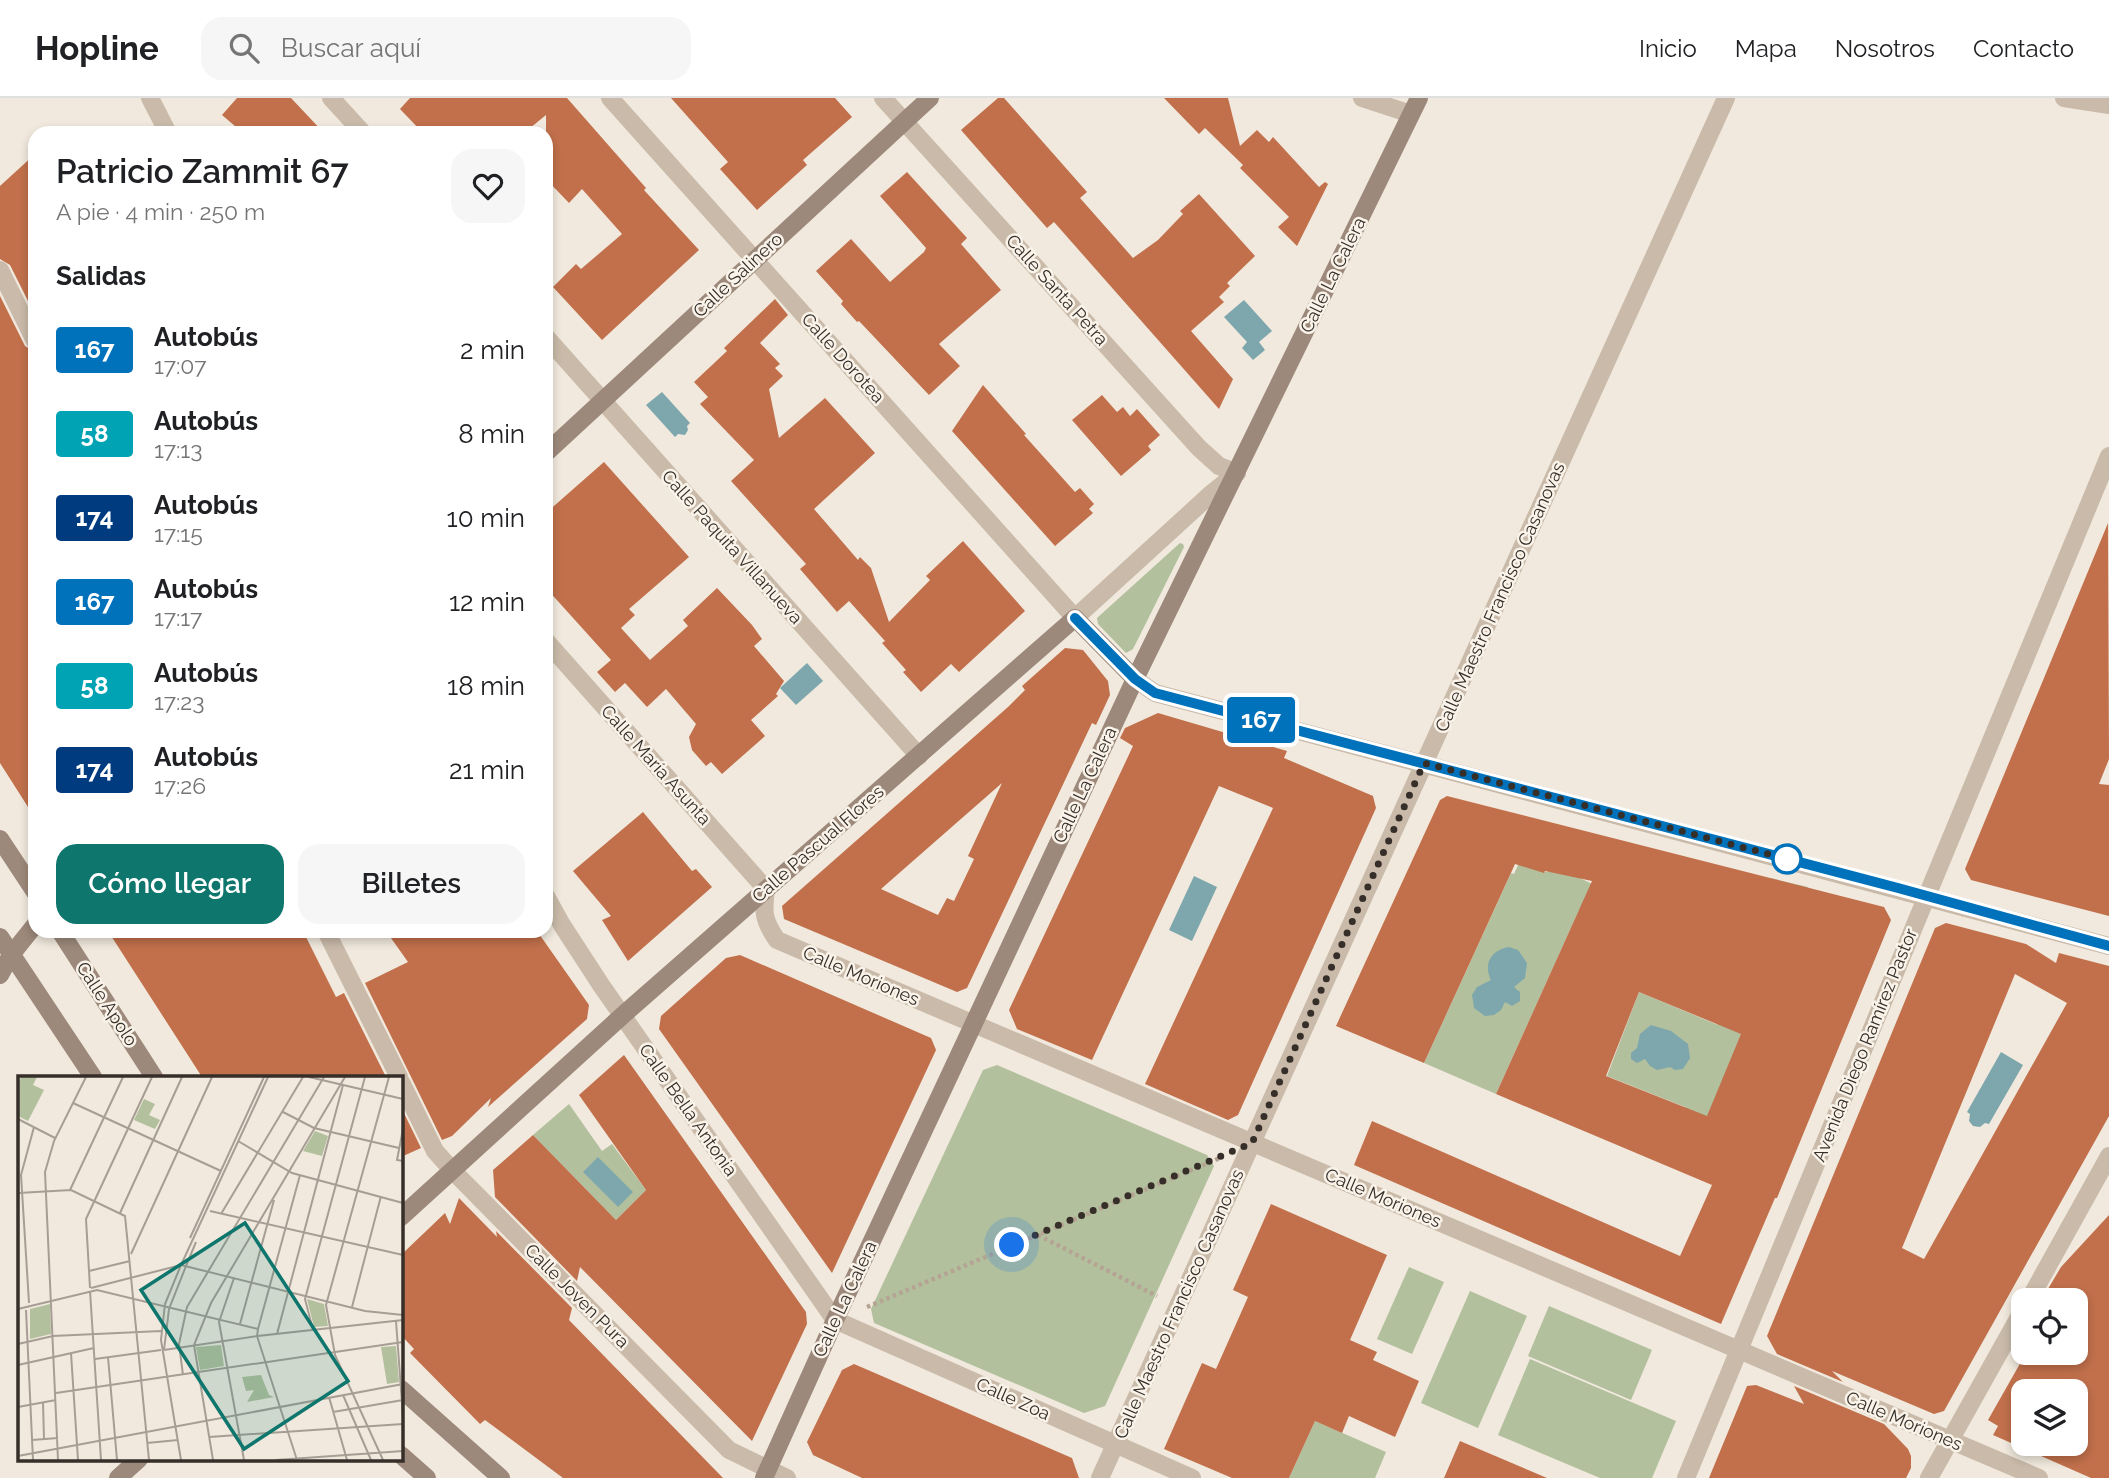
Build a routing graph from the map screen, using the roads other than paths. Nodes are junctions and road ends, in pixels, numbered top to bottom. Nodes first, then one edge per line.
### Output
1 (150, 98) edge
2 (331, 98) edge
3 (610, 98) edge
4 (883, 98) edge
5 (930, 98) edge
6 (1362, 98) edge
7 (1726, 98) edge
8 (2064, 98) edge
9 (2109, 105) edge
10 (1415, 106) edge
11 (905, 121) junction
12 (164, 126) edge
13 (357, 126) edge
14 (755, 260) junction
15 (0, 271) edge
16 (28, 327) edge
17 (553, 345) edge
18 (603, 401) junction
19 (553, 447) edge
20 (2109, 456) edge
21 (1237, 473) junction
22 (1075, 618) junction
23 (553, 649) edge
24 (1135, 679) junction
25 (919, 756) junction
26 (1424, 763) junction
27 (0, 839) edge
28 (28, 881) edge
29 (766, 889) junction
30 (1926, 897) junction
31 (553, 908) edge
32 (28, 934) edge
33 (0, 937) edge
34 (65, 938) edge
35 (329, 938) edge
36 (2109, 946) edge
37 (11, 955) junction
38 (0, 975) edge
39 (622, 1015) junction
40 (974, 1024) junction
41 (92, 1076) edge
42 (154, 1076) edge
43 (398, 1076) edge
44 (402, 1084) edge
45 (1252, 1143) junction
46 (2109, 1156) edge
47 (452, 1170) junction
48 (402, 1216) edge
49 (2036, 1288) edge
50 (835, 1320) junction
51 (2011, 1331) edge
52 (1739, 1350) junction
53 (402, 1389) edge
54 (1950, 1440) junction
55 (1115, 1444) junction
56 (402, 1456) edge
57 (138, 1460) edge
58 (766, 1474) edge
59 (118, 1478) edge
60 (427, 1478) edge
61 (501, 1478) edge
62 (787, 1478) edge
63 (1100, 1478) edge
64 (1192, 1478) edge
65 (1686, 1478) edge
66 (1929, 1478) edge
67 (2039, 1478) edge

1 - 12 street
2 - 13 street
3 - 14 street, Calle Dorotea
4 - 11 street, Calle Santa Petra
5 - 11 main road, Calle Salinero
6 - 10 street
7 - 26 street, Calle Maestro Francisco Casanovas
8 - 9 street
10 - 21 main road, Calle La Calera
11 - 14 main road, Calle Salinero
11 - 21 street, Calle Santa Petra
14 - 18 main road, Calle Salinero
14 - 22 street, Calle Dorotea
15 - 16 street
17 - 18 street, Calle Paquita Villanueva
18 - 19 main road, Calle Salinero
18 - 25 street, Calle Paquita Villanueva
20 - 30 street, Avenida Diego Ramírez Pastor
21 - 22 street, Calle Pascual Flores
21 - 24 main road, Calle La Calera
22 - 24 main road
22 - 25 main road, Calle Pascual Flores
23 - 29 street, Calle María Asunta
24 - 26 street
24 - 40 main road, Calle La Calera
25 - 29 main road, Calle Pascual Flores
26 - 30 street
26 - 45 street, Calle Maestro Francisco Casanovas
27 - 28 main road
29 - 39 main road, Calle Pascual Flores
29 - 40 street, Calle Moriones
30 - 36 street
30 - 52 street, Avenida Diego Ramírez Pastor
31 - 39 street, Calle Bella Antonia
32 - 37 main road
33 - 37 main road
34 - 42 main road, Calle Apolo
35 - 43 street, Calle Joven Pura
37 - 38 main road
37 - 41 main road
39 - 47 main road, Calle Pascual Flores
39 - 50 street, Calle Bella Antonia
40 - 45 street, Calle Moriones
40 - 50 main road, Calle La Calera
44 - 47 street, Calle Joven Pura
45 - 52 street, Calle Moriones
45 - 55 street, Calle Maestro Francisco Casanovas
46 - 49 street
47 - 48 main road, Calle Pascual Flores
47 - 58 street, Calle Joven Pura
50 - 55 street, Calle Zoa
50 - 58 main road, Calle La Calera
51 - 54 street
52 - 54 street, Calle Moriones
52 - 65 street, Avenida Diego Ramírez Pastor
53 - 61 main road
54 - 66 street
54 - 67 street, Calle Moriones
55 - 63 street, Calle Maestro Francisco Casanovas
55 - 64 street, Calle Zoa
56 - 60 main road
57 - 59 main road
58 - 62 street, Calle Joven Pura

